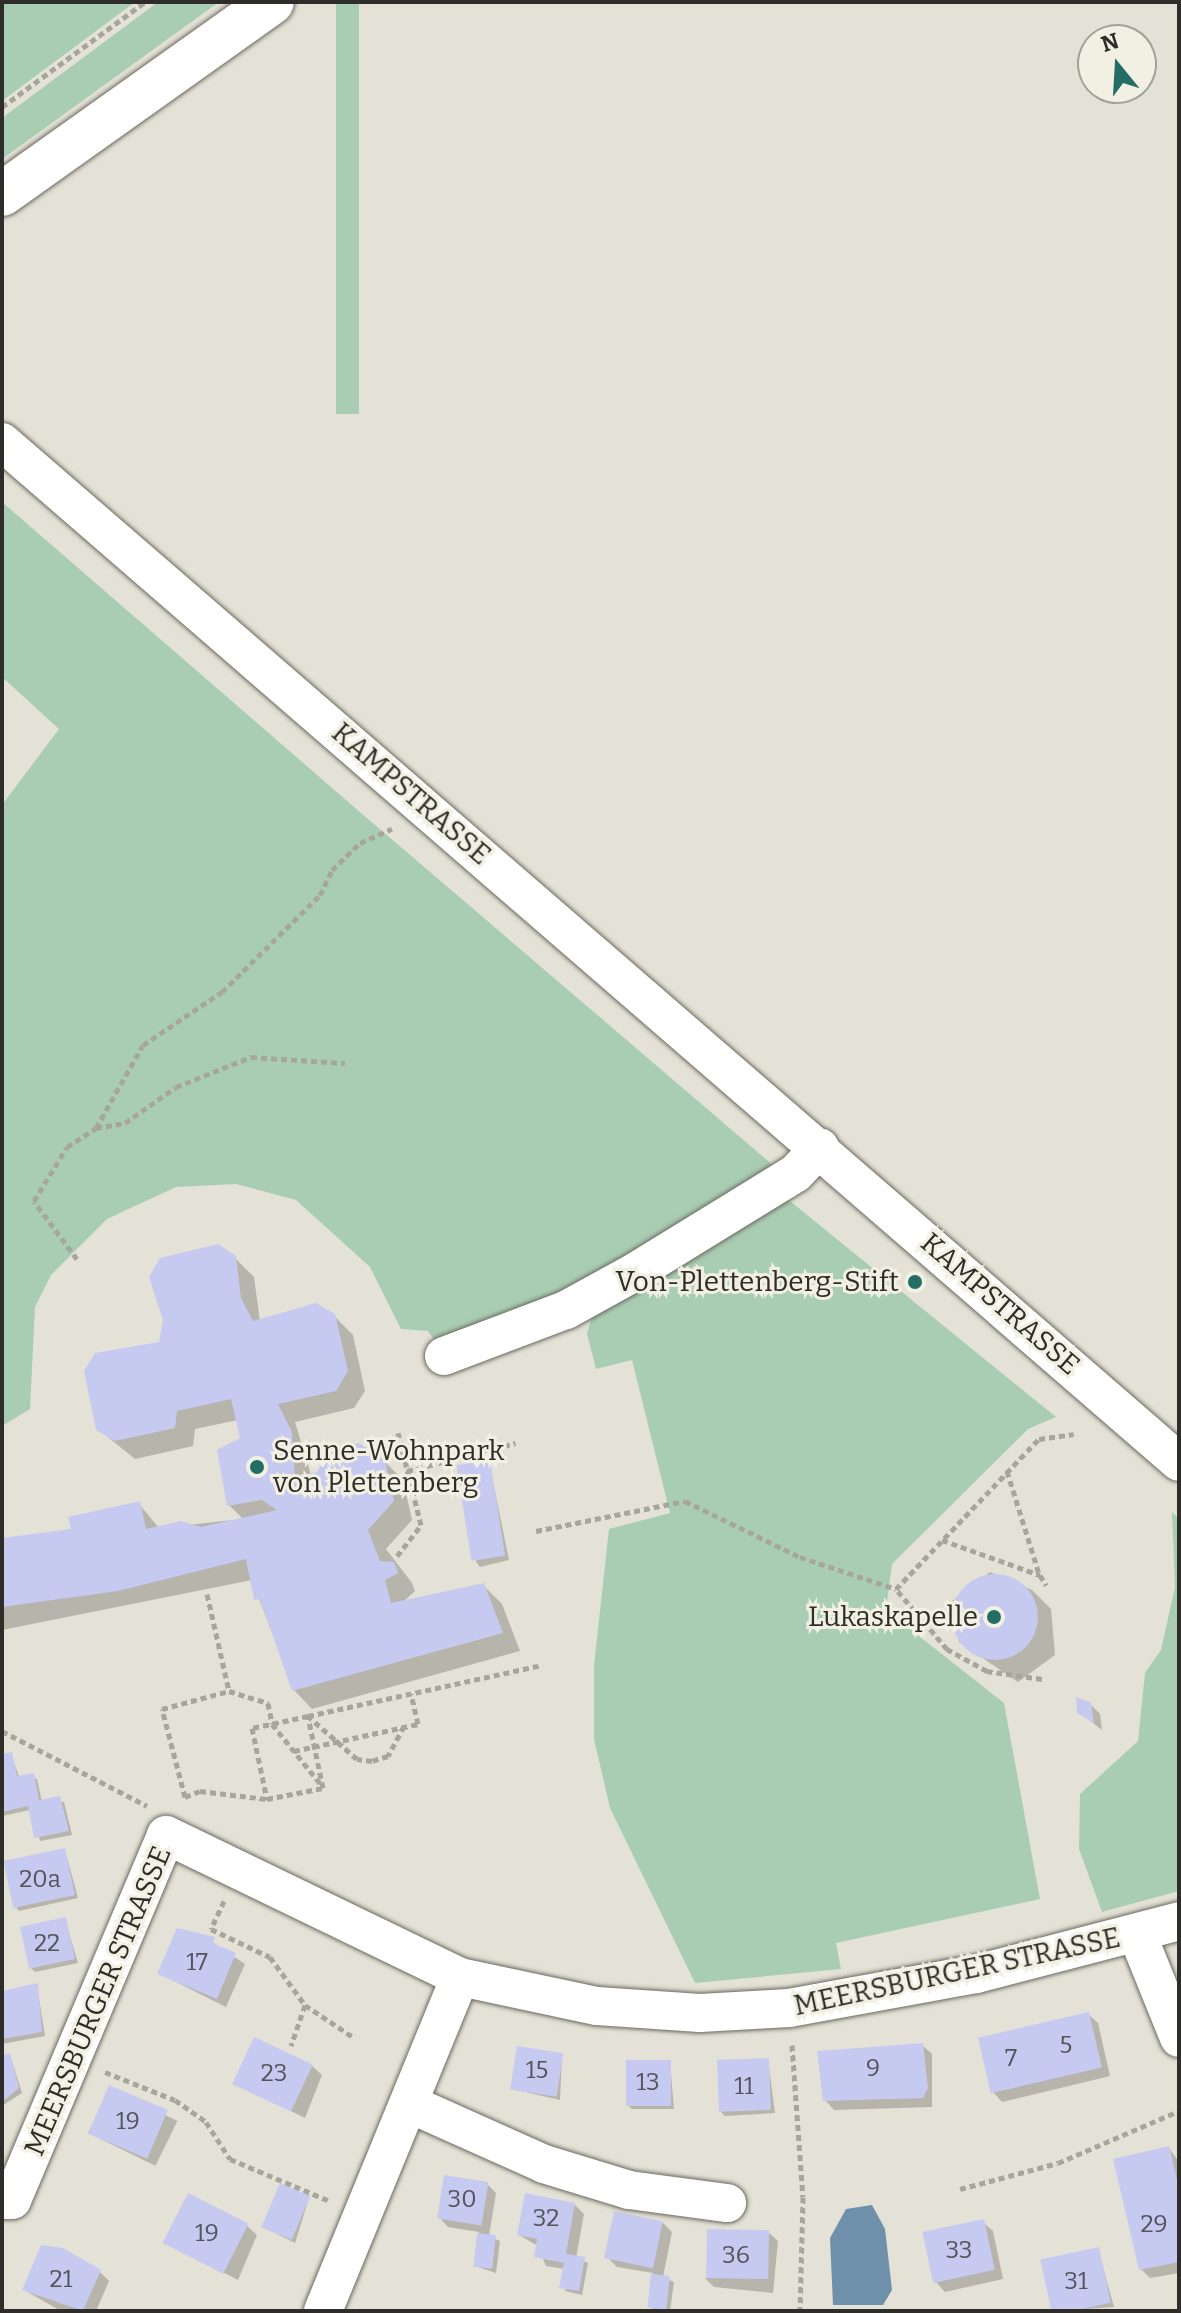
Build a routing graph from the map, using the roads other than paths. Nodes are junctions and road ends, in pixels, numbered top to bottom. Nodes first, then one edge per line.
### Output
1 (272, 2) edge
2 (2, 194) edge
3 (2, 442) edge
4 (820, 1147) junction
5 (444, 1356) dead end
6 (1179, 1462) edge
7 (1179, 1921) edge
8 (1137, 1934) junction
9 (460, 1977) junction
10 (1179, 2038) edge
11 (410, 2104) junction
12 (2, 2200) edge
13 (727, 2203) dead end
14 (332, 2309) edge

1 - 2 main road
3 - 4 street, KAMPSTRASSE
4 - 5 street
4 - 6 street, KAMPSTRASSE
7 - 8 street, MEERSBURGER STRASSE
8 - 9 street, MEERSBURGER STRASSE
8 - 10 street
9 - 11 street
9 - 12 street, MEERSBURGER STRASSE
11 - 13 street
11 - 14 street

